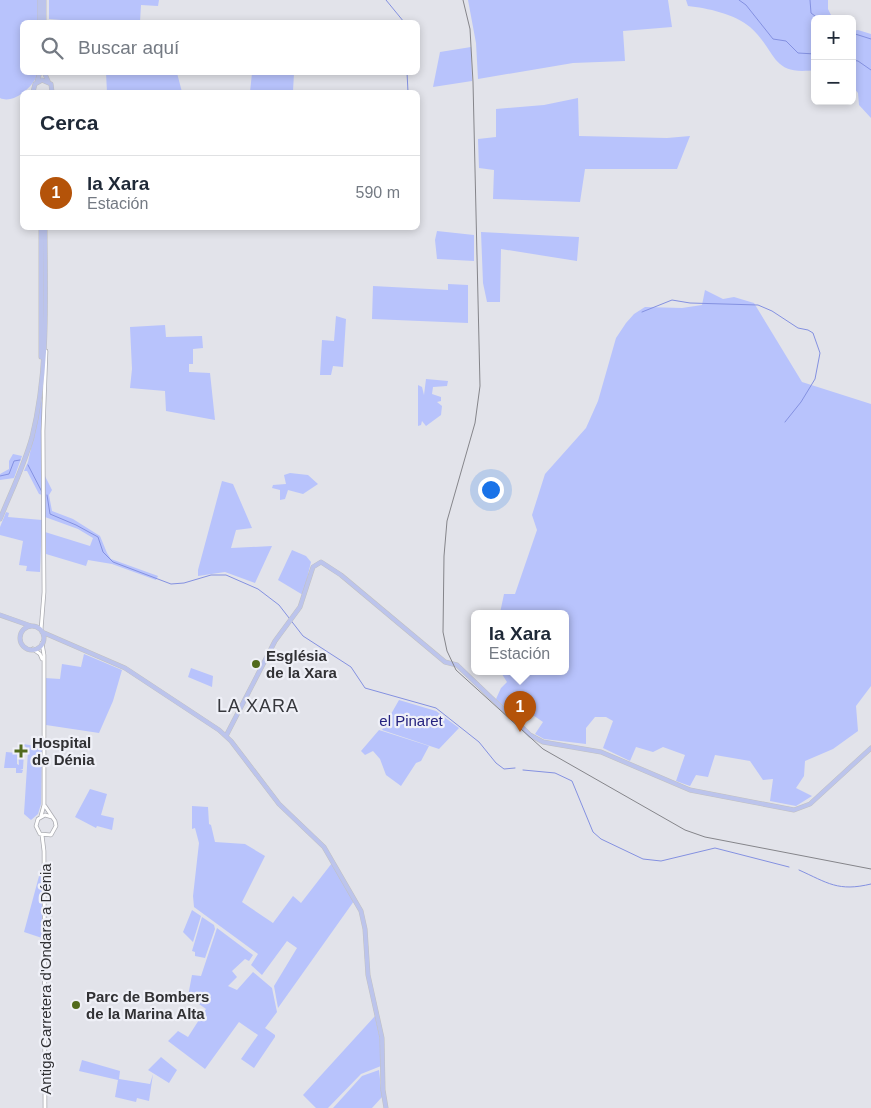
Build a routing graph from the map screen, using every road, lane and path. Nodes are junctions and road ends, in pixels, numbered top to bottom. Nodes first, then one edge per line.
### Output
1 (40, 0) edge
2 (44, 0) edge
3 (40, 20) edge
4 (44, 20) edge
5 (39, 75) edge
6 (45, 75) edge
7 (37, 82) junction
8 (49, 83) junction
9 (34, 90) edge
10 (51, 90) edge
11 (41, 230) edge
12 (45, 230) edge
13 (45, 330) junction
14 (41, 384) junction
15 (17, 480) junction
16 (0, 514) edge
17 (0, 519) edge
18 (2, 616) edge
19 (42, 621) junction
20 (19, 622) junction
21 (33, 626) junction
22 (22, 631) junction
23 (41, 631) junction
24 (53, 637) junction
25 (42, 641) junction
26 (33, 649) junction
27 (44, 665) junction
28 (226, 736) junction
29 (871, 748) edge
30 (44, 805) junction
31 (41, 816) junction
32 (52, 817) junction
33 (42, 835) junction
34 (50, 835) junction
35 (44, 850) junction
36 (45, 1108) edge
37 (386, 1108) edge

1 - 3 main road
2 - 4 main road
5 - 7 main road
6 - 8 main road
7 - 8 main road
7 - 9 main road
8 - 10 main road
11 - 14 main road
12 - 13 main road
13 - 14 main road
13 - 19 street
14 - 15 main road
15 - 16 main road
15 - 17 main road
18 - 20 main road
19 - 21 street
19 - 23 street
20 - 21 main road
20 - 22 main road
21 - 22 main road
21 - 23 main road
22 - 26 main road
23 - 24 main road
23 - 25 main road
24 - 25 main road
24 - 28 main road
25 - 26 main road
25 - 27 street
26 - 27 street
27 - 30 street
28 - 29 main road
28 - 37 main road
30 - 31 street
30 - 32 street
31 - 32 street
31 - 33 street
32 - 34 street
33 - 34 street
33 - 35 street, Antiga Carretera d'Ondara a Dénia
34 - 35 street, Antiga Carretera d'Ondara a Dénia
35 - 36 street, Antiga Carretera d'Ondara a Dénia

